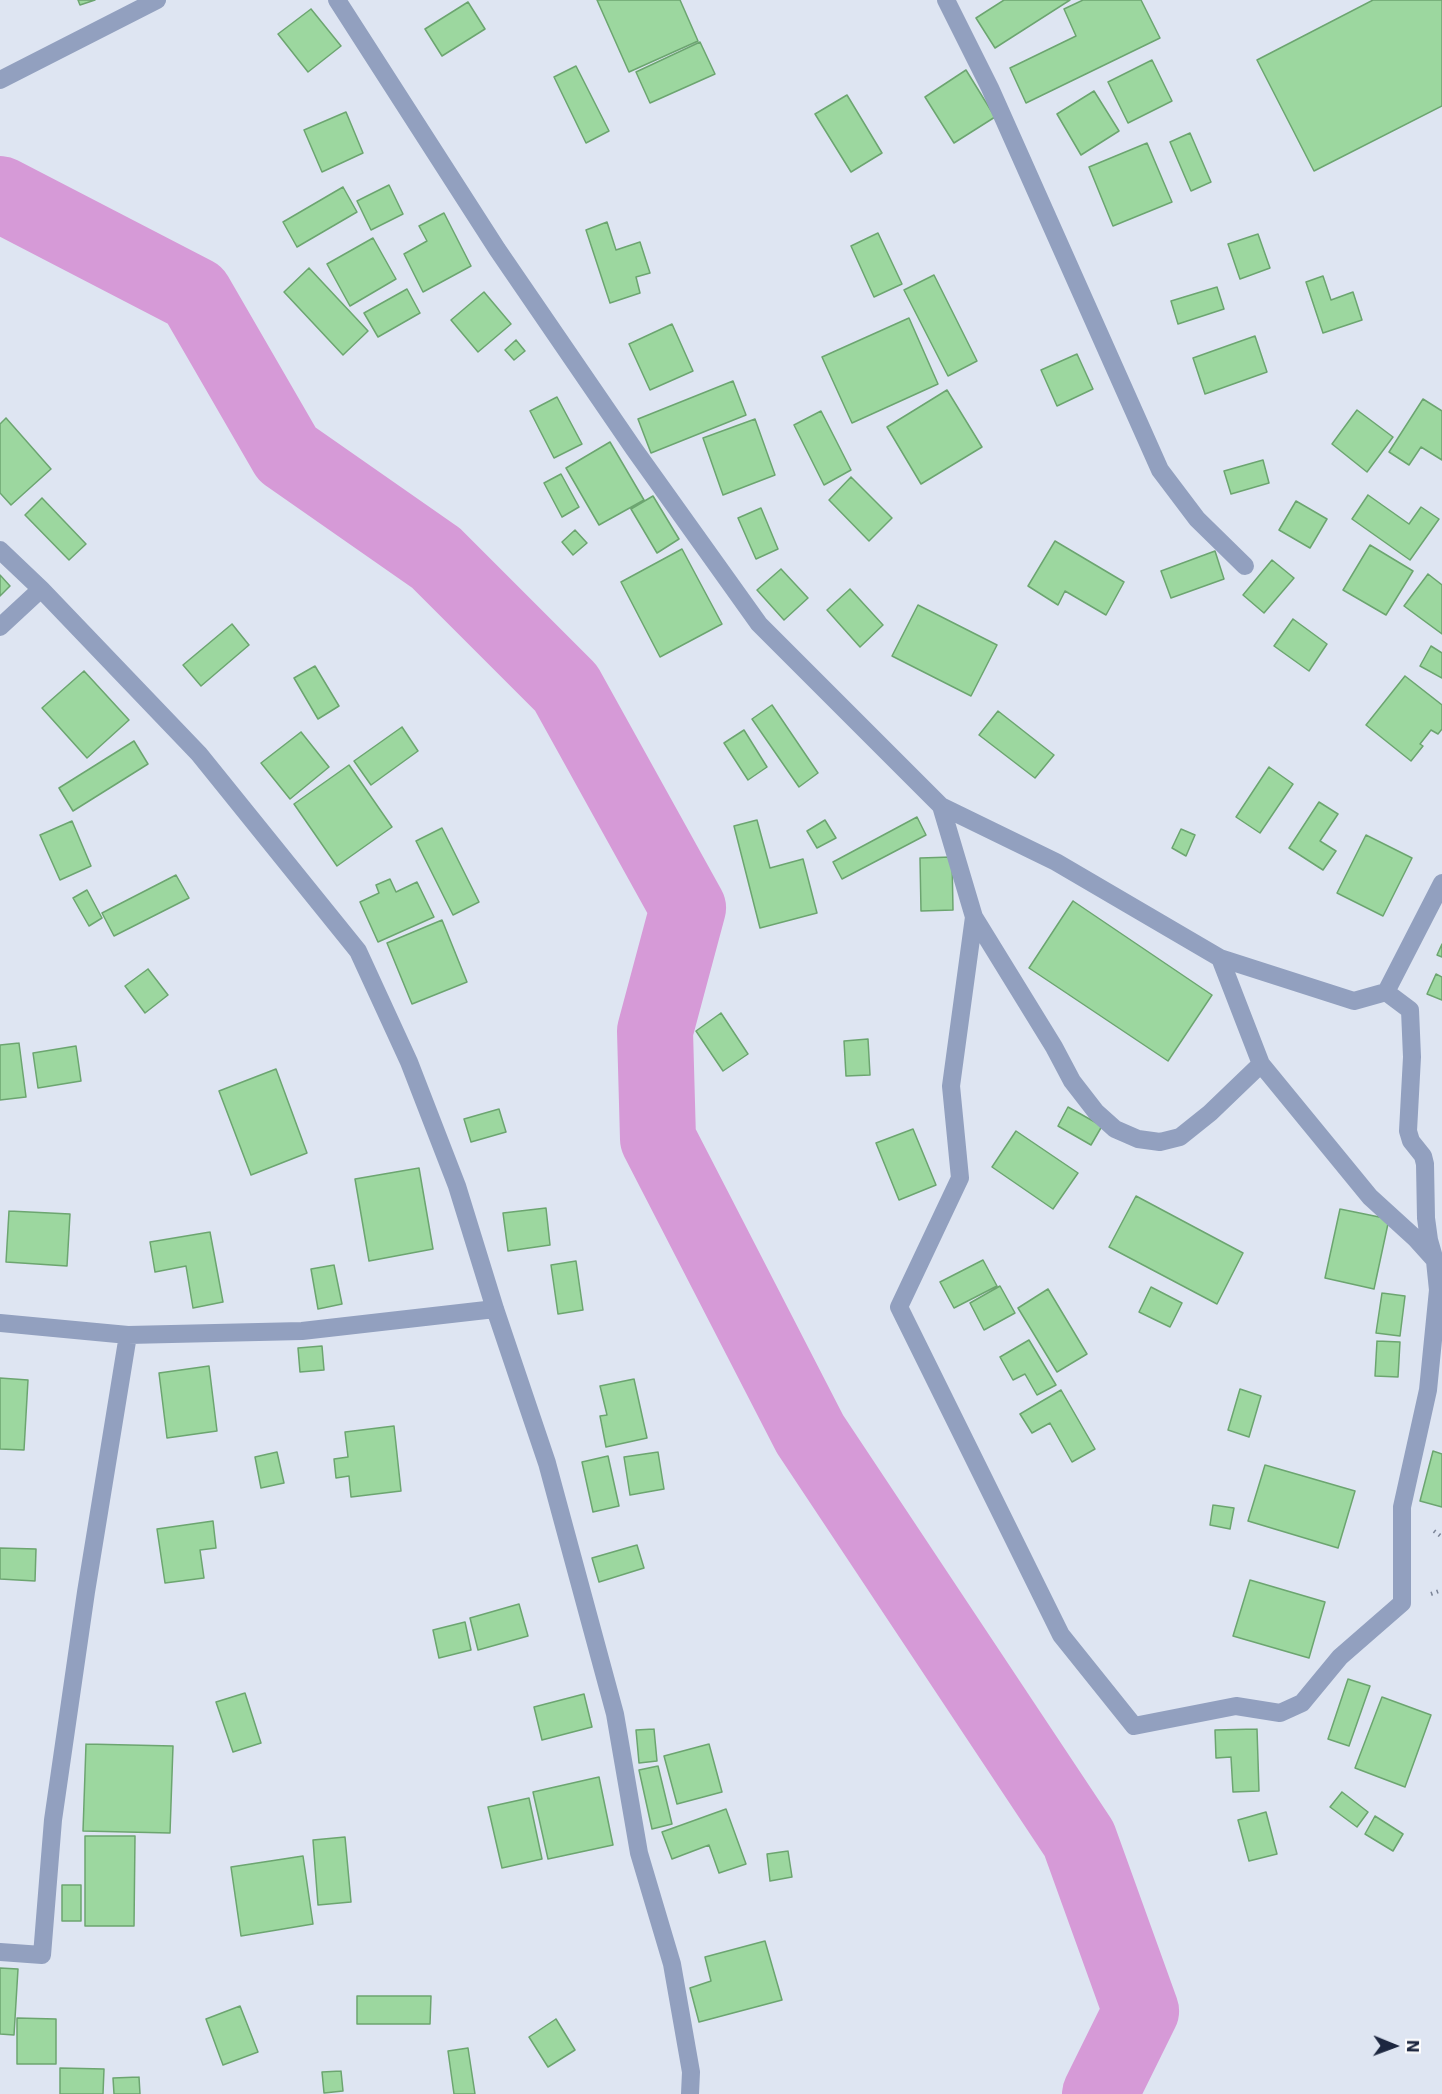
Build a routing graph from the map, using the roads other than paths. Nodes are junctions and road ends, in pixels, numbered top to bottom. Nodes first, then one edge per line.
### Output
1 (157, 0) edge
2 (337, 0) edge
3 (946, 0) edge
4 (0, 80) edge
5 (0, 550) edge
6 (1245, 567) dead end
7 (41, 589) junction
8 (0, 627) edge
9 (941, 806) junction
10 (1442, 883) edge
11 (974, 917) junction
12 (1220, 958) junction
13 (1386, 992) junction
14 (1261, 1064) junction
15 (1435, 1261) junction
16 (495, 1308) junction
17 (0, 1323) edge
18 (128, 1335) junction
19 (0, 1952) edge
20 (690, 2094) edge

1 - 4 street
2 - 9 street
3 - 6 street
5 - 7 street
7 - 8 street
7 - 16 street
9 - 11 street
9 - 12 street
10 - 13 street
11 - 14 street
11 - 15 street
12 - 13 street
12 - 14 street
13 - 15 street
14 - 15 street
16 - 18 street
16 - 20 street
17 - 18 street
18 - 19 street

